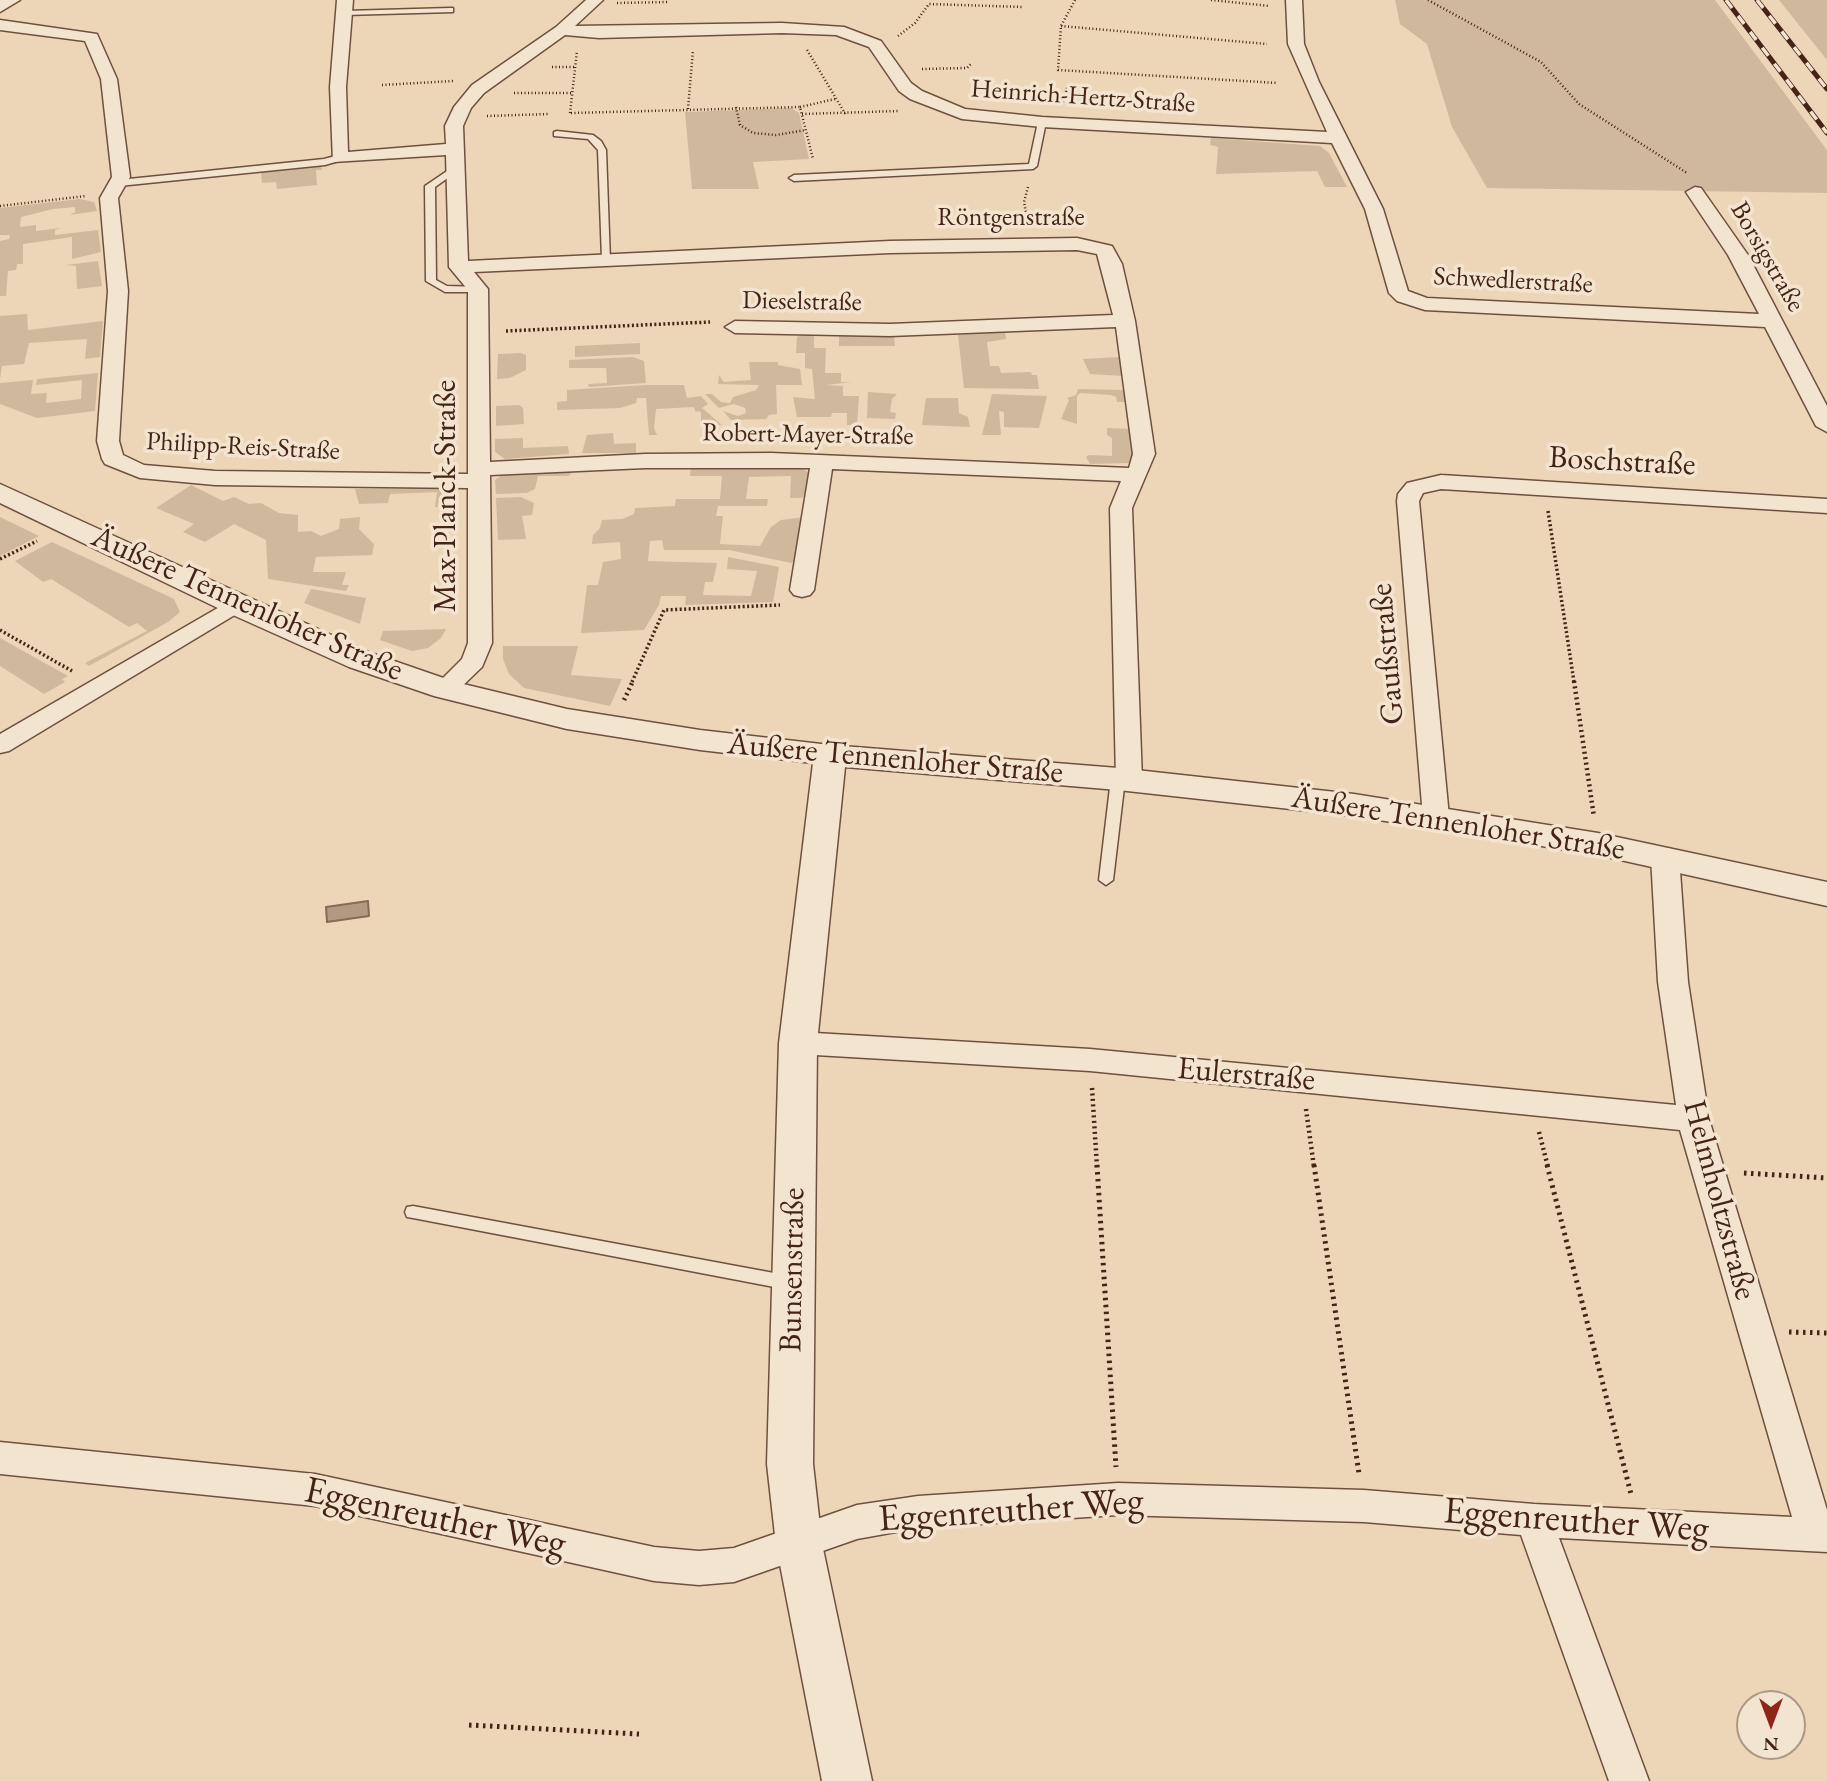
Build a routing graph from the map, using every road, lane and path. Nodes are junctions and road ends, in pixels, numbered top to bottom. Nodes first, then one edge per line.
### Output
1 (12, 0) edge
2 (1074, 0) edge
3 (1211, 0) edge
4 (1428, 0) edge
5 (594, 1) edge
6 (668, 2) dead end
7 (1293, 4) edge
8 (345, 6) edge
9 (0, 7) edge
10 (1023, 7) dead end
11 (450, 10) dead end
12 (0, 25) edge
13 (1061, 26) junction
14 (793, 28) junction
15 (562, 30) junction
16 (695, 31) junction
17 (579, 32) junction
18 (1267, 44) dead end
19 (878, 48) junction
20 (972, 63) dead end
21 (893, 69) junction
22 (488, 81) junction
23 (1278, 83) dead end
24 (382, 85) dead end
25 (475, 93) junction
26 (572, 93) junction
27 (835, 99) junction
28 (936, 106) junction
29 (736, 107) junction
30 (800, 107) junction
31 (688, 109) junction
32 (570, 113) junction
33 (802, 114) junction
34 (846, 116) junction
35 (457, 117) junction
36 (1042, 122) junction
37 (806, 130) junction
38 (557, 134) dead end
39 (1339, 138) junction
40 (454, 149) junction
41 (339, 158) junction
42 (1033, 166) junction
43 (456, 168) junction
44 (817, 177) junction
45 (794, 178) dead end
46 (115, 188) junction
47 (1696, 193) joint
48 (0, 206) edge
49 (1031, 244) junction
50 (607, 259) junction
51 (459, 267) junction
52 (478, 289) junction
53 (1125, 321) junction
54 (1773, 321) junction
55 (735, 327) joint
56 (480, 332) junction
57 (1827, 426) edge
58 (822, 461) junction
59 (477, 475) junction
60 (1137, 475) junction
61 (1415, 488) joint
62 (1544, 489) junction
63 (0, 492) edge
64 (1827, 506) edge
65 (802, 590) joint
66 (235, 605) junction
67 (0, 631) edge
68 (99, 686) junction
69 (445, 689) junction
70 (612, 727) junction
71 (0, 745) edge
72 (830, 755) junction
73 (1124, 780) junction
74 (1436, 817) junction
75 (1598, 844) junction
76 (1665, 857) junction
77 (1106, 880) dead end
78 (1827, 894) edge
79 (798, 1043) junction
80 (1093, 1095) dead end
81 (1532, 1101) junction
82 (1307, 1113) dead end
83 (1693, 1119) junction
84 (1708, 1171) junction
85 (1827, 1178) edge
86 (413, 1212) dead end
87 (791, 1284) junction
88 (0, 1458) edge
89 (1118, 1499) junction
90 (1364, 1506) junction
91 (1534, 1520) junction
92 (1639, 1525) junction
93 (1822, 1535) edge
94 (799, 1544) junction
95 (469, 1724) dead end
96 (639, 1734) dead end
97 (847, 1781) edge
98 (1629, 1781) edge

1 - 9 street
2 - 13 path
3 - 7 path
4 - 47 path
5 - 6 path
5 - 15 street
7 - 39 street, Schwedlerstraße
8 - 11 lane
8 - 41 street
10 - 19 path
12 - 46 street, Philipp-Reis-Straße
13 - 18 path
13 - 23 path
14 - 16 street, Heinrich-Hertz-Straße
14 - 19 street, Heinrich-Hertz-Straße
14 - 27 path
15 - 17 street, Heinrich-Hertz-Straße
15 - 22 street
16 - 17 street, Heinrich-Hertz-Straße
16 - 31 path
17 - 26 path
19 - 21 street, Heinrich-Hertz-Straße
20 - 21 path
21 - 28 street, Heinrich-Hertz-Straße
22 - 24 path
22 - 25 street
25 - 26 path
25 - 35 street
26 - 32 path
27 - 30 path
27 - 34 path
28 - 34 path
28 - 36 street, Heinrich-Hertz-Straße
29 - 30 path
29 - 31 path
29 - 37 path
30 - 33 path
31 - 32 path
32 - 35 path
33 - 34 path
33 - 37 path
35 - 40 street
36 - 39 street, Heinrich-Hertz-Straße
36 - 42 lane
37 - 44 path
38 - 50 lane
39 - 54 street, Schwedlerstraße
40 - 41 street
40 - 43 street
41 - 46 lane
42 - 44 lane
42 - 49 path
43 - 51 street
43 - 52 lane
44 - 45 lane
46 - 48 path
46 - 59 street, Philipp-Reis-Straße
47 - 54 street, Borsigstraße
49 - 50 street, Röntgenstraße
49 - 53 street, Röntgenstraße
50 - 51 street, Röntgenstraße
51 - 52 street
52 - 56 street, Max-Planck-Straße
53 - 55 street, Dieselstraße
53 - 60 street, Röntgenstraße
54 - 57 street, Borsigstraße
55 - 56 path, Dieselstraße
56 - 59 street, Max-Planck-Straße
58 - 59 street, Robert-Mayer-Straße
58 - 60 street, Robert-Mayer-Straße
58 - 65 street
59 - 69 street, Max-Planck-Straße
60 - 73 street, Röntgenstraße
61 - 62 street, Boschstraße
61 - 74 street, Gaußstraße
62 - 64 street, Boschstraße
62 - 75 path
63 - 66 street, Äußere Tennenloher Straße
65 - 70 path
66 - 68 street
66 - 69 street, Äußere Tennenloher Straße
67 - 68 path
68 - 71 street
69 - 70 street, Äußere Tennenloher Straße
70 - 72 street, Äußere Tennenloher Straße
72 - 73 street, Äußere Tennenloher Straße
72 - 79 street, Bunsenstraße
73 - 74 street, Äußere Tennenloher Straße
73 - 77 lane
74 - 75 street, Äußere Tennenloher Straße
75 - 76 street, Äußere Tennenloher Straße
76 - 78 street, Äußere Tennenloher Straße
76 - 83 street, Helmholtzstraße
79 - 81 street, Eulerstraße
79 - 87 street, Bunsenstraße
80 - 89 path
81 - 83 street, Eulerstraße
81 - 92 path
82 - 90 path
83 - 84 street, Helmholtzstraße
84 - 85 path
84 - 93 street, Helmholtzstraße
86 - 87 lane
87 - 94 street, Bunsenstraße
88 - 94 street, Eggenreuther Weg
89 - 90 street, Eggenreuther Weg
89 - 94 street, Eggenreuther Weg
90 - 91 street, Eggenreuther Weg
91 - 92 street, Eggenreuther Weg
91 - 98 street
92 - 93 street, Eggenreuther Weg
94 - 97 street, Bunsenstraße
95 - 96 path

